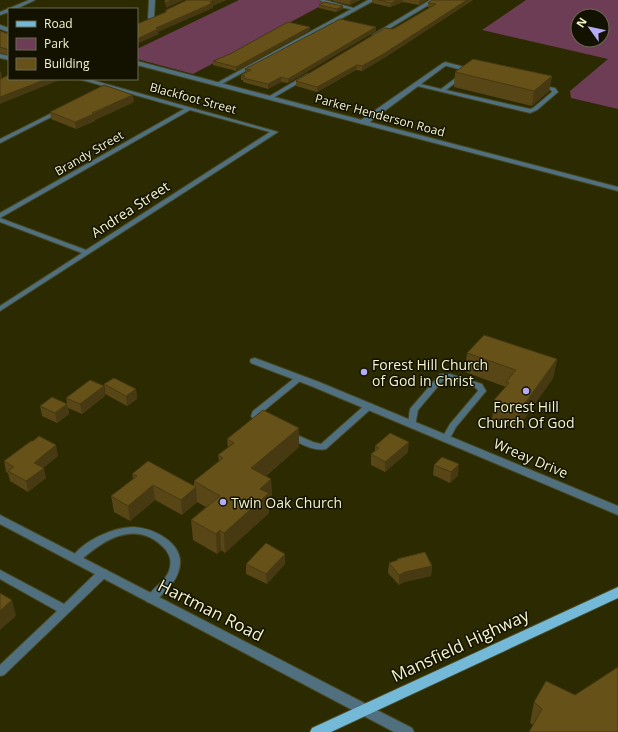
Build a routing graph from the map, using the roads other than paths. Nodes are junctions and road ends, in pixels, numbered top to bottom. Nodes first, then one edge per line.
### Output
1 (33, 0) edge
2 (152, 0) edge
3 (322, 0) edge
4 (372, 0) edge
5 (434, 0) edge
6 (15, 8) edge
7 (355, 9) junction
8 (158, 15) edge
9 (151, 18) junction
10 (144, 22) edge
11 (367, 40) edge
12 (138, 63) edge
13 (445, 64) joint
14 (312, 73) edge
15 (86, 80) edge
16 (218, 84) junction
17 (532, 84) edge
18 (416, 85) junction
19 (108, 86) junction
20 (102, 90) edge
21 (442, 91) junction
22 (271, 97) junction
23 (68, 107) edge
24 (188, 109) junction
25 (364, 122) junction
26 (275, 132) joint
27 (0, 141) edge
28 (618, 189) edge
29 (0, 216) edge
30 (0, 220) edge
31 (87, 253) junction
32 (0, 308) edge
33 (255, 361) dead end
34 (300, 378) junction
35 (369, 406) junction
36 (412, 424) junction
37 (271, 426) edge
38 (284, 432) edge
39 (446, 438) junction
40 (618, 511) edge
41 (0, 519) edge
42 (76, 559) junction
43 (103, 573) junction
44 (0, 574) edge
45 (618, 592) edge
46 (151, 599) junction
47 (65, 610) junction
48 (0, 672) edge
49 (365, 710) junction
50 (317, 732) edge
51 (407, 732) edge

1 - 6 lane
2 - 9 street
3 - 7 lane
4 - 7 street
5 - 11 street
7 - 16 street
8 - 9 street
9 - 10 street
12 - 16 street, Parker Henderson Road
13 - 18 street
13 - 21 lane
14 - 22 street
15 - 19 lane, Blackfoot Street
16 - 22 street, Parker Henderson Road
17 - 21 lane
18 - 21 lane
18 - 25 street
19 - 20 lane
19 - 24 lane, Blackfoot Street
22 - 25 street, Parker Henderson Road
23 - 27 lane
24 - 26 lane, Blackfoot Street
24 - 29 lane, Brandy Street
25 - 28 street, Parker Henderson Road
26 - 31 lane, Andrea Street
30 - 31 lane
31 - 32 lane, Andrea Street
33 - 34 street, Wreay Drive
34 - 35 street, Wreay Drive
34 - 37 lane
35 - 36 street, Wreay Drive
35 - 38 lane
36 - 39 street, Wreay Drive
36 - 39 lane
39 - 40 street, Wreay Drive
41 - 42 street, Hartman Road
42 - 43 street, Hartman Road
42 - 46 lane
43 - 46 street, Hartman Road
43 - 47 lane
44 - 47 lane
45 - 49 main road, Mansfield Highway
46 - 49 street, Hartman Road
47 - 48 lane
49 - 50 main road, Mansfield Highway
49 - 51 street, Hartman Road

